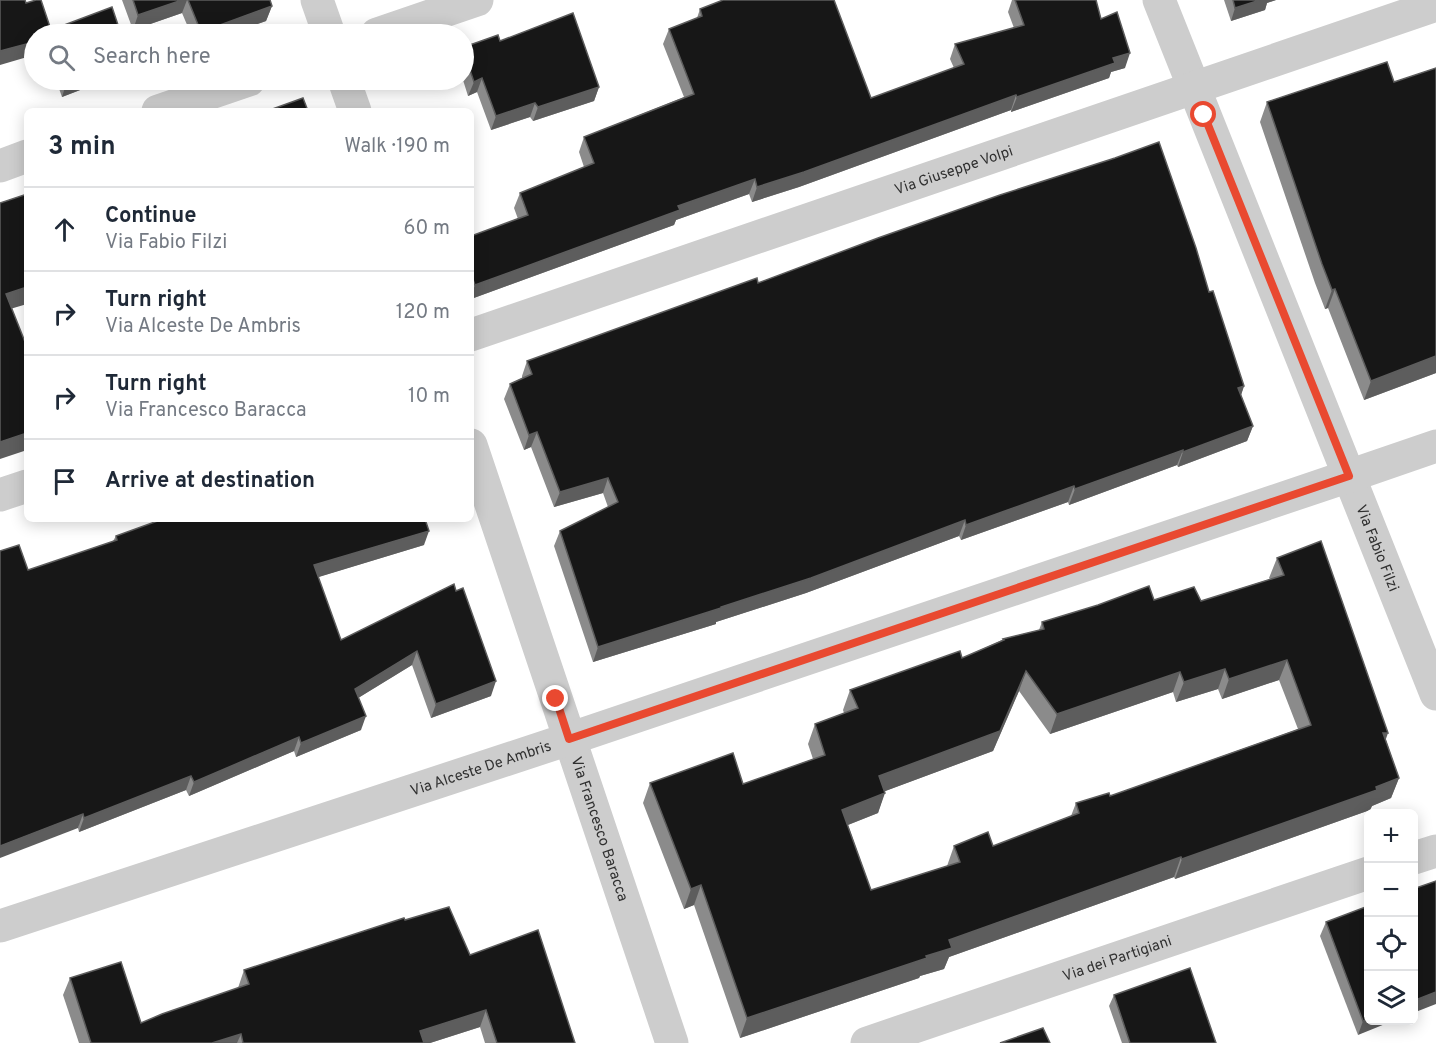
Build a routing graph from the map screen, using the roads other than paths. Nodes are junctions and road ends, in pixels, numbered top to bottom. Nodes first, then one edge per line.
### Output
1 (317, 0) edge
2 (477, 0) edge
3 (1159, 0) edge
4 (1436, 4) edge
5 (325, 24) edge
6 (406, 24) edge
7 (1193, 87) junction
8 (220, 90) edge
9 (348, 90) edge
10 (167, 108) edge
11 (354, 108) edge
12 (24, 157) edge
13 (0, 166) edge
14 (474, 334) edge
15 (1436, 446) edge
16 (474, 454) edge
17 (1349, 476) junction
18 (24, 487) edge
19 (0, 495) edge
20 (1436, 694) edge
21 (569, 739) junction
22 (1436, 850) edge
23 (1418, 856) edge
24 (1364, 874) edge
25 (0, 926) edge
26 (672, 1043) edge
27 (867, 1043) edge

1 - 5 street
2 - 6 street
3 - 7 street, Via Fabio Filzi
4 - 7 street, Via Giuseppe Volpi
7 - 14 street, Via Giuseppe Volpi
7 - 17 street, Via Fabio Filzi
8 - 10 street
9 - 11 street
12 - 13 street
15 - 17 street, Via Alceste De Ambris
16 - 21 street, Via Francesco Baracca
17 - 20 street, Via Fabio Filzi
17 - 21 street, Via Alceste De Ambris
18 - 19 street
21 - 25 street, Via Alceste De Ambris
21 - 26 street, Via Francesco Baracca
22 - 23 street
24 - 27 street, Via dei Partigiani

